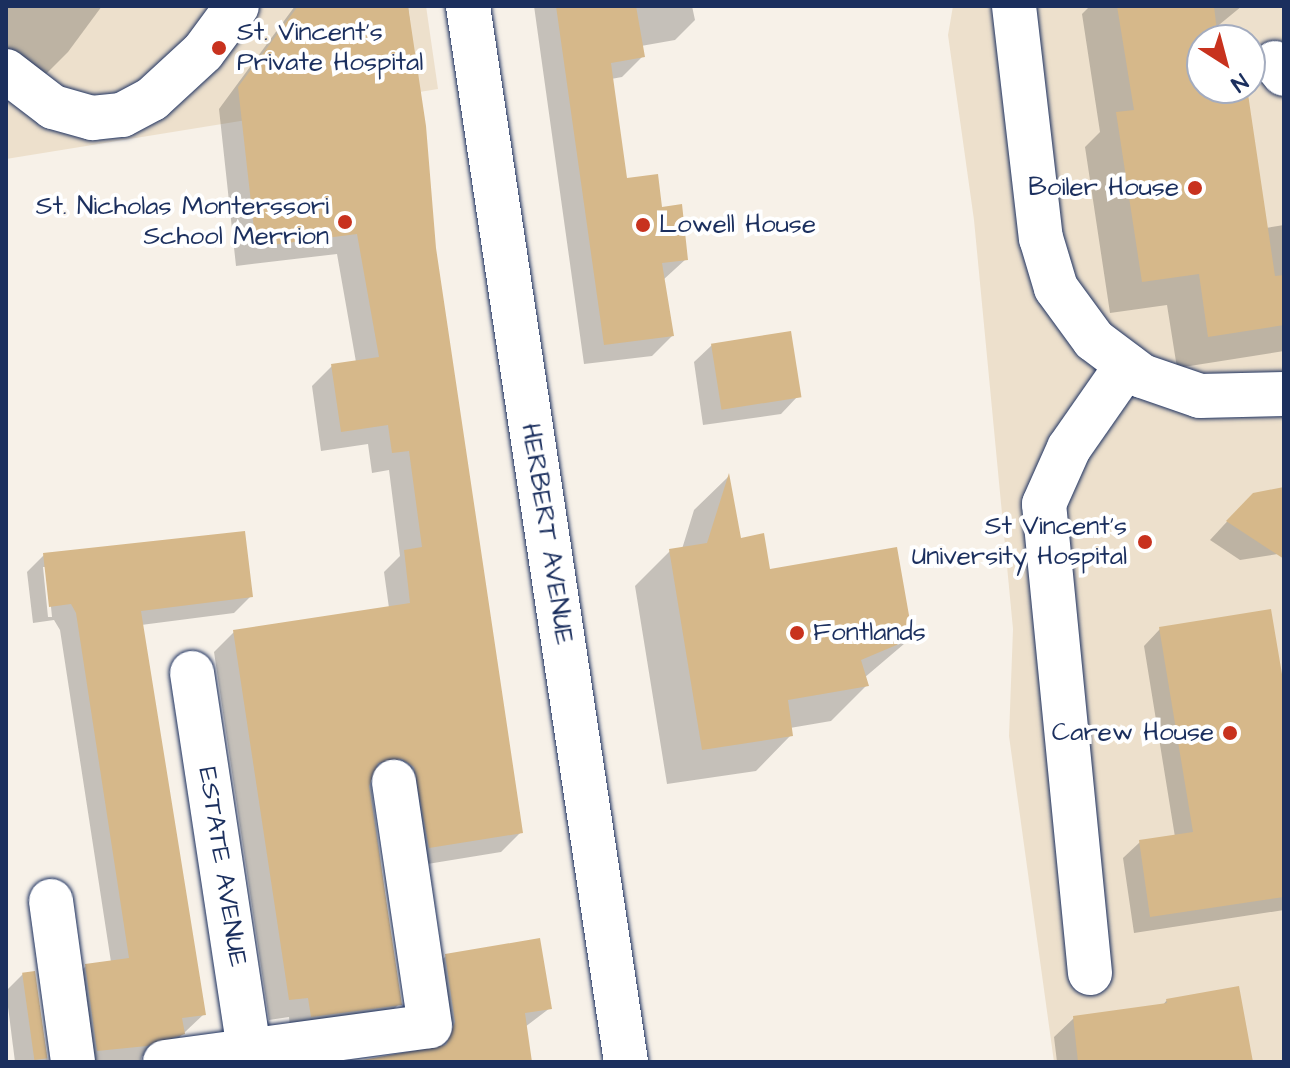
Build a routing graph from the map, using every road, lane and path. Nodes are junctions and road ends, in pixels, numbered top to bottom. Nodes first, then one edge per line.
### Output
1 (237, 6) edge
2 (468, 6) edge
3 (1014, 6) edge
4 (6, 71) edge
5 (1127, 365) junction
6 (1284, 394) edge
7 (192, 673) dead end
8 (394, 782) dead end
9 (51, 901) dead end
10 (1090, 973) dead end
11 (250, 1056) edge
12 (73, 1062) edge
13 (165, 1062) edge
14 (626, 1062) edge

1 - 4 street
2 - 14 street, HERBERT AVENUE
3 - 5 street
5 - 6 street
5 - 10 street
7 - 11 street, ESTATE AVENUE
8 - 11 street
9 - 12 street
11 - 13 street

